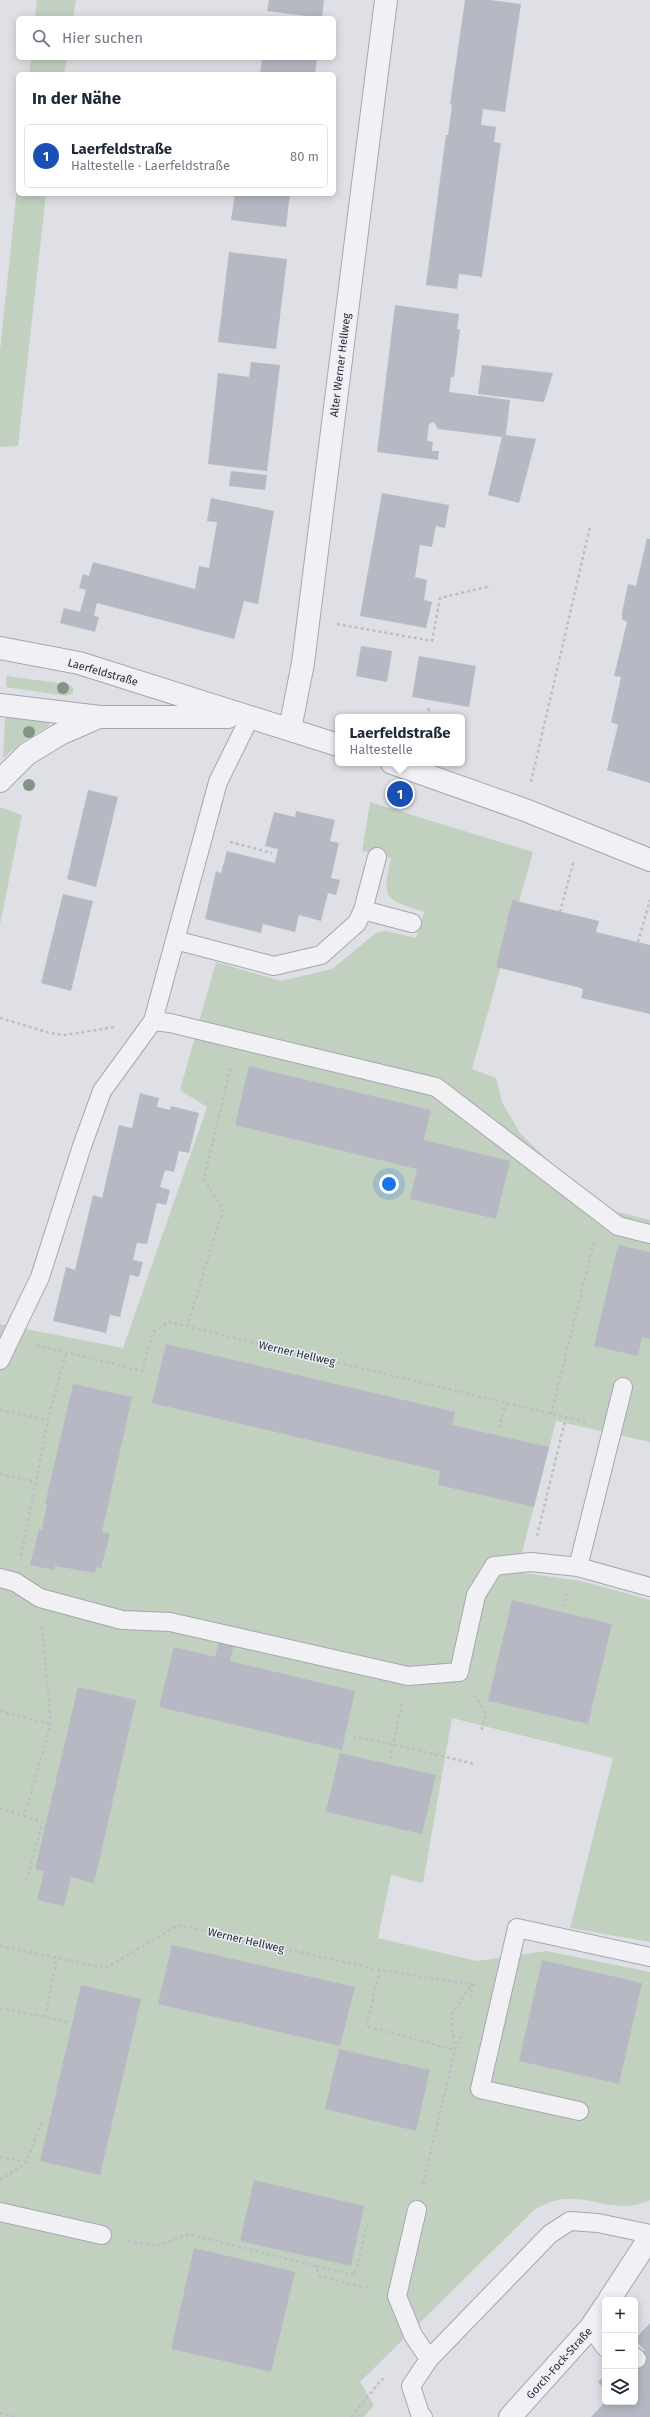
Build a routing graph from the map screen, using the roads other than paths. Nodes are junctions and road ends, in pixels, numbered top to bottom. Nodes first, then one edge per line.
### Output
1 (386, 0) edge
2 (0, 648) edge
3 (0, 705) edge
4 (100, 717) junction
5 (250, 717) junction
6 (290, 729) junction
7 (335, 744) edge
8 (400, 766) edge
9 (0, 780) edge
10 (377, 857) dead end
11 (650, 860) edge
12 (363, 910) junction
13 (412, 923) dead end
14 (175, 940) junction
15 (153, 1021) junction
16 (650, 1234) edge
17 (0, 1360) edge
18 (623, 1387) dead end
19 (578, 1567) junction
20 (8, 1580) edge
21 (650, 1587) edge
22 (650, 1957) edge
23 (580, 2111) dead end
24 (417, 2210) road end
25 (0, 2212) edge
26 (102, 2235) road end
27 (650, 2235) edge
28 (611, 2297) edge
29 (602, 2317) edge
30 (598, 2332) edge
31 (429, 2359) junction
32 (423, 2417) edge
33 (510, 2417) edge

1 - 6 street, Alter Werner Hellweg
2 - 5 street, Laerfeldstraße
3 - 4 street, Laerfeldstraße
4 - 5 street, Laerfeldstraße
4 - 9 street, Laerfeldstraße
5 - 6 street, Laerfeldstraße
5 - 14 lane
6 - 7 street, Laerfeldstraße
8 - 11 street
10 - 12 lane
12 - 13 lane
12 - 14 lane
14 - 15 lane
15 - 16 lane
15 - 17 lane
18 - 19 lane
19 - 20 lane
19 - 21 lane
22 - 23 lane
24 - 31 lane
25 - 26 lane
27 - 28 street
27 - 31 lane
29 - 30 street, Gorch-Fock-Straße
30 - 33 street, Gorch-Fock-Straße
31 - 32 lane

